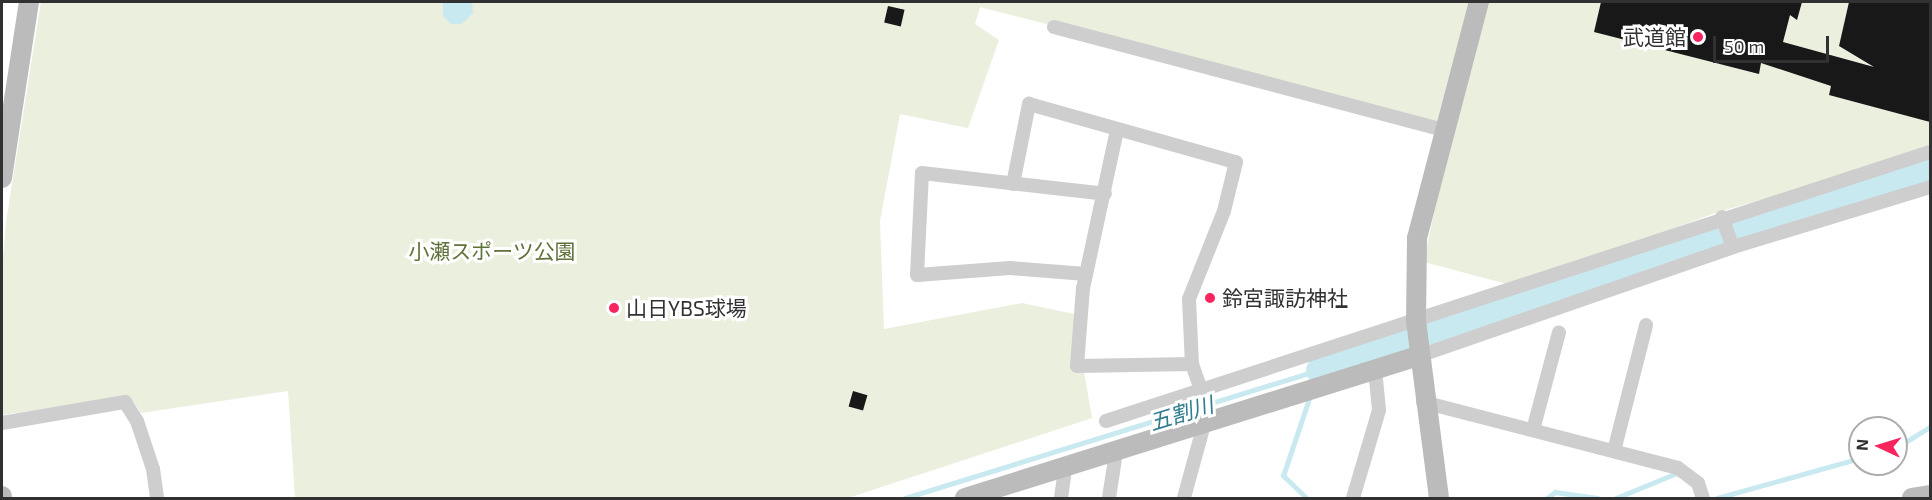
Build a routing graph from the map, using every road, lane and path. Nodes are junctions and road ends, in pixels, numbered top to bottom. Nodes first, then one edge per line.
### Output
1 (29, 2) edge
2 (1479, 2) edge
3 (1054, 27) dead end
4 (1117, 130) junction
5 (1444, 130) junction
6 (1930, 152) edge
7 (2, 178) edge
8 (1013, 184) junction
9 (1930, 187) edge
10 (1105, 194) junction
11 (1722, 217) junction
12 (1733, 247) junction
13 (1086, 274) junction
14 (1416, 325) junction
15 (1646, 325) dead end
16 (1558, 332) dead end
17 (1419, 352) junction
18 (1192, 364) junction
19 (1376, 369) junction
20 (1202, 393) junction
21 (1423, 402) junction
22 (1206, 418) junction
23 (1106, 421) dead end
24 (2, 423) edge
25 (1533, 430) junction
26 (1614, 451) junction
27 (1116, 452) junction
28 (1065, 468) junction
29 (986, 495) edge
30 (157, 498) edge
31 (965, 498) edge
32 (1060, 498) edge
33 (1109, 498) edge
34 (1184, 498) edge
35 (1353, 498) edge
36 (1439, 498) edge
37 (1703, 498) edge

1 - 7 street
2 - 5 street
3 - 5 street
4 - 8 street
4 - 10 street
4 - 18 street
5 - 14 street
6 - 11 street
8 - 10 street
8 - 13 street
9 - 12 street
10 - 13 street
11 - 12 street
11 - 14 street
12 - 17 street
13 - 18 street
14 - 17 street
14 - 20 street
15 - 26 street
16 - 25 street
17 - 19 street
17 - 21 street
18 - 20 street
19 - 22 street
19 - 35 street
20 - 22 street
20 - 23 street
21 - 25 street
21 - 36 street
22 - 27 street
22 - 34 street
24 - 30 street
25 - 26 street
26 - 37 street
27 - 28 street
27 - 33 street
28 - 29 street
28 - 32 street
29 - 31 street

